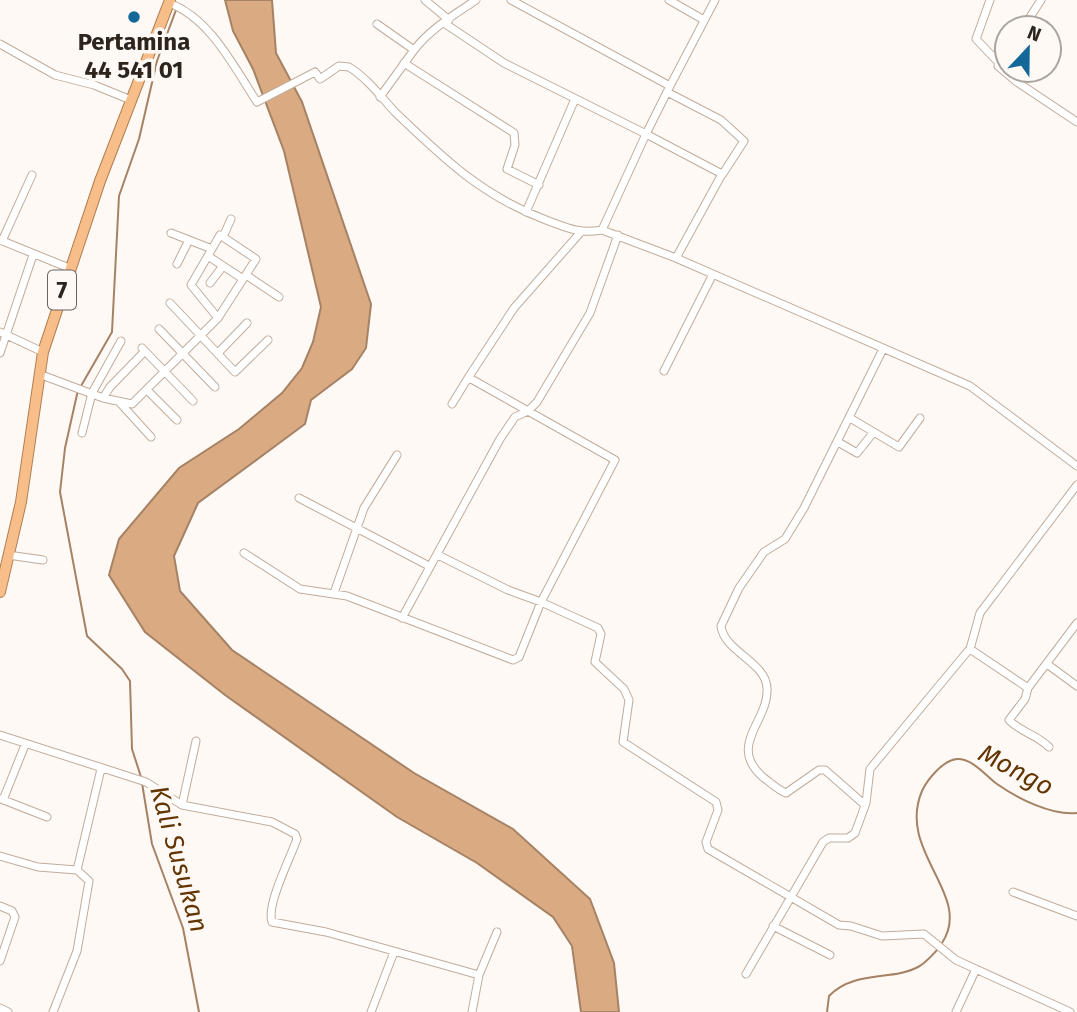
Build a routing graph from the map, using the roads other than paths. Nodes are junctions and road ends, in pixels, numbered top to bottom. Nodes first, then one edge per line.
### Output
1 (425, 0) edge
2 (475, 0) edge
3 (511, 0) edge
4 (669, 0) edge
5 (715, 0) edge
6 (990, 0) edge
7 (171, 3) edge
8 (704, 20) junction
9 (447, 22) junction
10 (377, 24) dead end
11 (0, 44) edge
12 (414, 50) junction
13 (993, 56) edge
14 (404, 63) junction
15 (1020, 84) edge
16 (669, 89) junction
17 (380, 97) junction
18 (575, 99) junction
19 (131, 100) junction
20 (1077, 122) edge
21 (646, 134) junction
22 (33, 175) dead end
23 (722, 175) junction
24 (539, 185) junction
25 (526, 212) junction
26 (231, 219) dead end
27 (602, 230) junction
28 (171, 233) dead end
29 (580, 233) junction
30 (618, 236) junction
31 (223, 237) junction
32 (189, 240) junction
33 (1, 241) edge
34 (210, 252) junction
35 (33, 255) junction
36 (676, 258) junction
37 (177, 264) dead end
38 (223, 266) junction
39 (69, 268) junction
40 (713, 274) junction
41 (244, 277) junction
42 (210, 284) dead end
43 (279, 297) dead end
44 (170, 303) dead end
45 (218, 318) junction
46 (247, 323) dead end
47 (159, 328) dead end
48 (3, 333) edge
49 (202, 336) junction
50 (268, 340) dead end
51 (121, 341) dead end
52 (883, 349) junction
53 (43, 352) junction
54 (0, 353) edge
55 (218, 353) junction
56 (184, 354) junction
57 (165, 371) junction
58 (664, 371) dead end
59 (39, 374) junction
60 (468, 378) junction
61 (215, 387) dead end
62 (147, 390) junction
63 (88, 392) junction
64 (103, 398) junction
65 (193, 401) dead end
66 (121, 404) junction
67 (452, 404) dead end
68 (528, 411) junction
69 (850, 418) junction
70 (920, 418) dead end
71 (177, 420) dead end
72 (82, 433) dead end
73 (873, 433) junction
74 (151, 437) dead end
75 (838, 442) junction
76 (397, 455) dead end
77 (1077, 466) edge
78 (1077, 485) edge
79 (299, 498) dead end
80 (358, 527) junction
81 (244, 553) dead end
82 (438, 555) junction
83 (5, 556) edge
84 (43, 560) dead end
85 (429, 566) junction
86 (0, 592) edge
87 (334, 593) junction
88 (541, 602) junction
89 (402, 618) junction
90 (1077, 623) edge
91 (970, 649) junction
92 (1047, 664) junction
93 (1077, 686) edge
94 (1028, 688) junction
95 (0, 735) edge
96 (196, 741) dead end
97 (25, 745) junction
98 (1049, 747) dead end
99 (101, 769) junction
100 (2, 799) edge
101 (182, 804) junction
102 (865, 805) junction
103 (47, 817) dead end
104 (0, 856) edge
105 (78, 870) junction
106 (1013, 892) dead end
107 (790, 897) junction
108 (0, 906) edge
109 (1077, 916) edge
110 (773, 926) junction
111 (497, 932) dead end
112 (394, 953) junction
113 (830, 955) dead end
114 (0, 961) edge
115 (976, 969) junction
116 (746, 974) dead end
117 (479, 975) junction
118 (0, 1009) edge
119 (8, 1012) edge
120 (53, 1012) edge
121 (371, 1012) edge
122 (472, 1012) edge
123 (956, 1012) edge
124 (1070, 1012) edge

1 - 9 street
2 - 9 street
3 - 16 street
4 - 8 street
5 - 8 street
6 - 13 street
7 - 17 street
7 - 19 highway, 7
8 - 16 street
9 - 12 street
9 - 18 street
10 - 12 street
11 - 19 street
12 - 14 street
14 - 17 street
14 - 24 street
15 - 20 street
16 - 21 street
16 - 23 street
17 - 25 street
18 - 21 street
18 - 24 street
19 - 39 highway, 7
21 - 23 street
21 - 27 street
22 - 33 street
23 - 36 street
24 - 25 street
25 - 29 street
26 - 31 street
27 - 29 street
27 - 30 street
28 - 32 street
29 - 60 street
30 - 36 street
30 - 68 street
31 - 34 street
31 - 41 street
32 - 34 street
32 - 37 street
33 - 35 street
34 - 38 street
34 - 45 street
35 - 39 street
35 - 48 street
36 - 40 street
38 - 41 street
38 - 42 street
39 - 53 highway, 7
40 - 52 street
40 - 58 street
41 - 43 street
41 - 45 street
44 - 49 street
45 - 49 street
46 - 55 street
47 - 56 street
48 - 53 street
48 - 54 street
49 - 55 street
49 - 56 street
50 - 55 street
51 - 63 street
52 - 69 street
52 - 77 street
53 - 59 highway, 7
56 - 57 street
56 - 61 street
57 - 62 street
57 - 64 street
57 - 65 street
59 - 63 street
59 - 83 highway, 7
60 - 67 street
60 - 68 street
62 - 66 street
62 - 71 street
63 - 64 street
63 - 72 street
64 - 66 street
66 - 74 street
68 - 82 street
68 - 88 street
69 - 73 street
69 - 75 street
70 - 73 street
73 - 75 street
75 - 102 street
76 - 80 street
78 - 91 street
79 - 80 street
80 - 85 street
80 - 87 street
81 - 87 street
82 - 85 street
82 - 88 street
83 - 84 street
83 - 86 highway, 7
85 - 89 street
87 - 89 street
88 - 89 street
88 - 107 street
90 - 92 street
91 - 94 street
91 - 102 street
92 - 93 street
92 - 94 street
94 - 98 street
95 - 97 street
96 - 101 street
97 - 99 street
97 - 100 street
99 - 101 street
99 - 105 street
100 - 103 street
101 - 112 street
102 - 107 street
104 - 105 street
105 - 120 street
106 - 109 street
107 - 110 street
107 - 115 street
108 - 114 street
110 - 113 street
110 - 116 street
111 - 117 street
112 - 117 street
112 - 121 street
115 - 123 street
115 - 124 street
117 - 122 street
118 - 119 street

